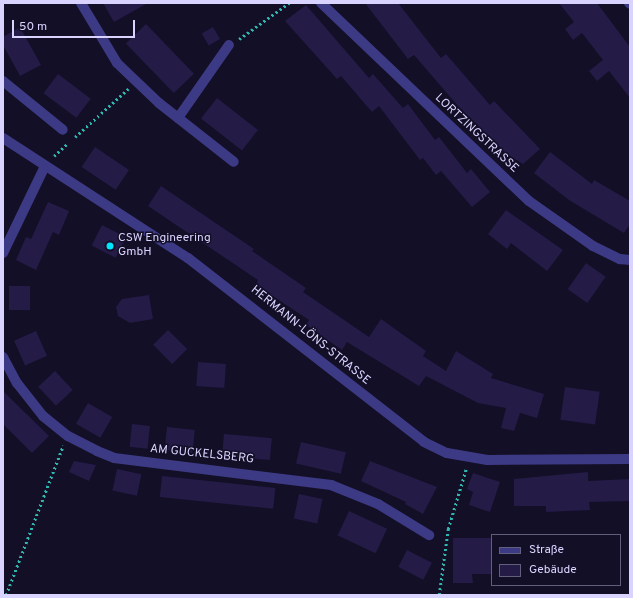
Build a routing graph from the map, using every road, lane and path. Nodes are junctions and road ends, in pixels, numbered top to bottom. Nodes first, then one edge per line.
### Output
1 (81, 3) edge
2 (289, 3) edge
3 (321, 3) edge
4 (229, 45) joint
5 (3, 81) edge
6 (135, 82) junction
7 (178, 118) junction
8 (63, 130) dead end
9 (3, 138) edge
10 (234, 162) dead end
11 (44, 166) junction
12 (3, 253) edge
13 (630, 260) edge
14 (3, 357) edge
15 (64, 445) dead end
16 (469, 458) junction
17 (630, 459) edge
18 (429, 536) dead end
19 (6, 595) edge
20 (440, 595) edge

1 - 6 street
2 - 4 path
3 - 13 street, LORTZINGSTRASSE
4 - 7 street
5 - 8 street
6 - 7 street
6 - 11 path
7 - 10 street
9 - 11 street, HERMANN-LÖNS-STRASSE
11 - 12 street
11 - 16 street, HERMANN-LÖNS-STRASSE
14 - 18 street, AM GUCKELSBERG
15 - 19 path
16 - 17 street, HERMANN-LÖNS-STRASSE
16 - 20 path

